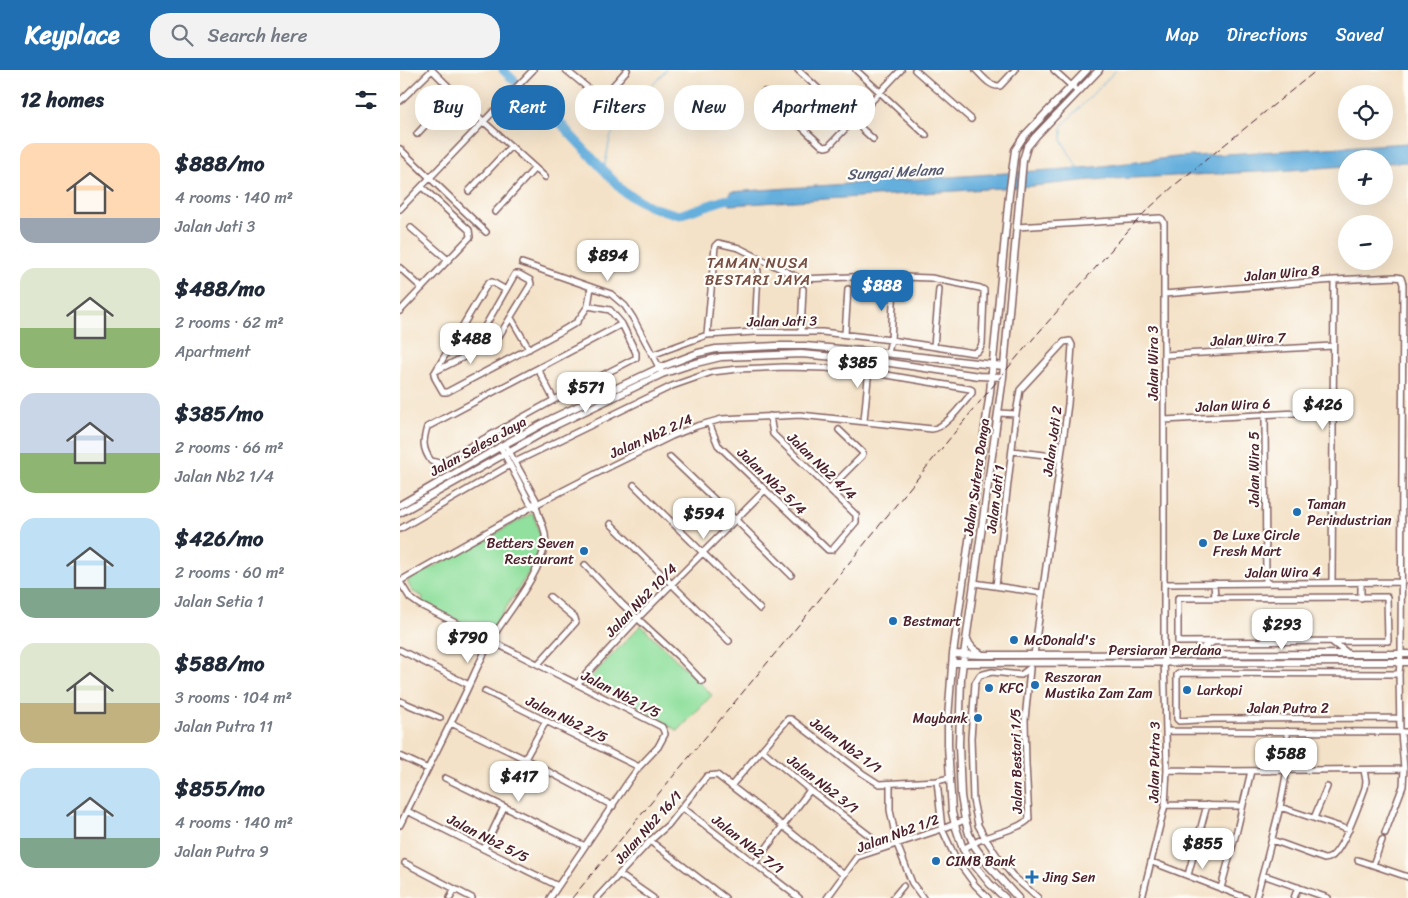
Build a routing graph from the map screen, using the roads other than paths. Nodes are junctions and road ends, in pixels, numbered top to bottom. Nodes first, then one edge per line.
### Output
1 (432, 70) edge
2 (533, 70) edge
3 (566, 70) edge
4 (616, 70) edge
5 (627, 70) edge
6 (798, 70) edge
7 (856, 70) edge
8 (901, 70) edge
9 (915, 70) edge
10 (976, 70) edge
11 (1015, 70) edge
12 (1054, 70) edge
13 (1087, 70) edge
14 (1099, 70) edge
15 (622, 75) junction
16 (447, 85) edge
17 (815, 85) edge
18 (1072, 86) junction
19 (880, 91) junction
20 (1078, 92) junction
21 (875, 97) edge
22 (400, 100) edge
23 (481, 116) edge
24 (971, 119) dead end
25 (486, 120) junction
26 (421, 130) edge
27 (805, 130) edge
28 (844, 130) edge
29 (864, 130) edge
30 (417, 134) dead end
31 (926, 135) dead end
32 (872, 138) dead end
33 (511, 146) junction
34 (400, 149) edge
35 (535, 168) junction
36 (545, 177) dead end
37 (430, 178) junction
38 (422, 187) junction
39 (469, 191) dead end
40 (400, 209) edge
41 (495, 212) dead end
42 (1017, 227) junction
43 (412, 228) dead end
44 (486, 232) dead end
45 (448, 260) junction
46 (522, 263) dead end
47 (400, 268) edge
48 (758, 271) dead end
49 (1334, 280) junction
50 (894, 286) dead end
51 (591, 287) junction
52 (422, 288) junction
53 (804, 289) dead end
54 (848, 289) dead end
55 (939, 289) dead end
56 (506, 290) junction
57 (1164, 294) junction
58 (588, 306) junction
59 (400, 311) edge
60 (511, 318) junction
61 (622, 324) junction
62 (755, 332) junction
63 (801, 332) junction
64 (845, 334) junction
65 (707, 336) junction
66 (1405, 338) edge
67 (891, 340) junction
68 (934, 346) junction
69 (1333, 346) junction
70 (529, 349) junction
71 (839, 349) junction
72 (888, 353) junction
73 (993, 353) junction
74 (652, 355) junction
75 (1164, 355) junction
76 (468, 356) junction
77 (870, 360) junction
78 (971, 363) junction
79 (992, 365) junction
80 (1004, 366) junction
81 (538, 369) junction
82 (436, 371) junction
83 (660, 371) junction
84 (869, 372) junction
85 (979, 376) junction
86 (991, 376) junction
87 (1003, 377) junction
88 (990, 392) junction
89 (554, 400) junction
90 (1333, 411) junction
91 (998, 413) junction
92 (1016, 414) junction
93 (1265, 414) junction
94 (770, 416) junction
95 (1164, 420) junction
96 (864, 421) junction
97 (709, 423) junction
98 (840, 430) dead end
99 (503, 445) junction
100 (1012, 451) junction
101 (507, 453) junction
102 (670, 457) dead end
103 (1061, 457) junction
104 (512, 463) junction
105 (634, 486) dead end
106 (829, 488) junction
107 (765, 490) junction
108 (400, 504) edge
109 (535, 505) junction
110 (400, 513) edge
111 (736, 520) junction
112 (611, 524) dead end
113 (400, 529) edge
114 (828, 550) joint
115 (703, 553) junction
116 (585, 565) dead end
117 (791, 575) dead end
118 (400, 581) edge
119 (1332, 582) junction
120 (1361, 582) junction
121 (1402, 582) junction
122 (974, 583) junction
123 (1214, 583) junction
124 (1266, 583) junction
125 (672, 584) junction
126 (1164, 584) junction
127 (996, 586) junction
128 (1042, 593) junction
129 (550, 597) dead end
130 (1215, 598) junction
131 (1361, 598) junction
132 (760, 609) dead end
133 (638, 618) junction
134 (966, 637) junction
135 (491, 641) junction
136 (729, 641) dead end
137 (1212, 642) junction
138 (1333, 642) junction
139 (400, 650) edge
140 (953, 654) junction
141 (964, 654) junction
142 (1348, 654) junction
143 (983, 655) junction
144 (1034, 655) junction
145 (1164, 655) junction
146 (1194, 655) junction
147 (1403, 657) edge
148 (953, 662) junction
149 (1164, 662) junction
150 (1216, 662) junction
151 (1408, 662) edge
152 (963, 663) junction
153 (978, 663) junction
154 (538, 664) junction
155 (1030, 666) junction
156 (1215, 674) junction
157 (1399, 674) junction
158 (1021, 675) junction
159 (961, 678) junction
160 (702, 681) dead end
161 (577, 684) junction
162 (1028, 684) junction
163 (469, 685) junction
164 (485, 691) dead end
165 (400, 701) edge
166 (440, 718) dead end
167 (1400, 718) junction
168 (1214, 719) junction
169 (546, 721) junction
170 (450, 723) junction
171 (1167, 731) junction
172 (1212, 731) junction
173 (1286, 732) junction
174 (1400, 732) junction
175 (1408, 732) edge
176 (762, 750) junction
177 (400, 756) edge
178 (525, 759) junction
179 (639, 767) junction
180 (428, 769) junction
181 (1404, 769) junction
182 (1167, 770) junction
183 (1251, 770) junction
184 (1287, 770) junction
185 (1364, 770) junction
186 (444, 778) dead end
187 (949, 778) junction
188 (937, 782) junction
189 (890, 784) junction
190 (731, 786) junction
191 (1327, 787) dead end
192 (810, 790) junction
193 (1165, 805) junction
194 (613, 806) junction
195 (1207, 806) junction
196 (1242, 806) junction
197 (504, 807) junction
198 (1280, 807) junction
199 (683, 808) junction
200 (407, 811) junction
201 (1314, 818) junction
202 (964, 820) junction
203 (400, 825) edge
204 (955, 825) junction
205 (783, 826) junction
206 (942, 829) junction
207 (1348, 830) junction
208 (1385, 833) dead end
209 (870, 836) dead end
210 (985, 838) junction
211 (1272, 840) junction
212 (1382, 840) dead end
213 (650, 842) junction
214 (974, 843) junction
215 (898, 844) junction
216 (585, 846) junction
217 (484, 849) junction
218 (963, 849) junction
219 (1358, 860) dead end
220 (1152, 862) junction
221 (405, 863) dead end
222 (755, 863) junction
223 (1374, 865) junction
224 (620, 875) junction
225 (844, 875) junction
226 (1188, 875) junction
227 (1263, 875) junction
228 (1408, 877) edge
229 (558, 886) junction
230 (903, 886) dead end
231 (1298, 887) junction
232 (1221, 888) junction
233 (455, 889) junction
234 (450, 898) edge
235 (472, 898) edge
236 (550, 898) edge
237 (597, 898) edge
238 (652, 898) edge
239 (725, 898) edge
240 (799, 898) edge
241 (827, 898) edge
242 (893, 898) edge
243 (923, 898) edge
244 (988, 898) edge
245 (1005, 898) edge
246 (1018, 898) edge
247 (1038, 898) edge
248 (1144, 898) edge
249 (1246, 898) edge
250 (1256, 898) edge
251 (1294, 898) edge
252 (1328, 898) edge

1 - 16 street
1 - 22 street
2 - 25 street
3 - 15 street
4 - 15 street
5 - 15 street
6 - 17 street
7 - 19 street
8 - 19 street
9 - 24 street
10 - 11 street
12 - 18 street
13 - 18 main road, Jalan Sutera Danga
14 - 20 main road, Jalan Sutera Danga
18 - 20 street
18 - 73 main road, Jalan Sutera Danga
19 - 21 street
19 - 31 street
20 - 42 main road, Jalan Sutera Danga
23 - 25 street
25 - 33 street
25 - 37 street
26 - 30 street
27 - 28 street
29 - 32 street
33 - 35 street
33 - 39 street
34 - 37 street
35 - 36 street
35 - 41 street
37 - 38 street
37 - 44 street
38 - 40 street
38 - 45 street
42 - 57 street, Jalan Wira 3
42 - 80 main road, Jalan Sutera Danga
43 - 45 street
45 - 52 street
46 - 51 street
47 - 52 street
48 - 62 street
49 - 57 street, Jalan Wira 8
49 - 66 street, Jalan Wira 8
49 - 69 street
50 - 67 street
51 - 58 street
51 - 74 street
52 - 59 street
53 - 63 street
54 - 64 street
55 - 68 street
56 - 60 street
56 - 76 street
56 - 82 street
57 - 75 street, Jalan Wira 3
58 - 61 street
58 - 70 street
60 - 70 street
60 - 76 street
61 - 81 street
61 - 89 street
62 - 63 street, Jalan Jati 3
62 - 65 street, Jalan Jati 3
63 - 64 street, Jalan Jati 3
64 - 67 street, Jalan Jati 3
65 - 68 street, Jalan Jati 3
65 - 74 street, Jalan Jati 3
66 - 121 street
67 - 68 street, Jalan Jati 3
67 - 72 street
69 - 75 street, Jalan Wira 7
69 - 90 street
70 - 82 street
71 - 72 main road, Jalan Selesa Jaya
71 - 77 street
71 - 83 main road, Jalan Selesa Jaya
72 - 78 main road, Jalan Selesa Jaya
73 - 78 main road
73 - 79 main road, Jalan Sutera Danga
74 - 83 street
75 - 95 street, Jalan Wira 3
76 - 82 street
77 - 83 main road, Jalan Selesa Jaya
77 - 84 street
77 - 85 main road, Jalan Selesa Jaya
78 - 79 main road, Jalan Selesa Jaya
79 - 80 main road, Jalan Selesa Jaya
79 - 86 main road, Jalan Sutera Danga
80 - 87 main road, Jalan Sutera Danga
81 - 89 street
81 - 89 street
83 - 99 main road, Jalan Selesa Jaya
83 - 101 main road, Jalan Selesa Jaya
84 - 96 street
84 - 96 street, Jalan Nb2 2/4
84 - 104 street
85 - 86 main road, Jalan Selesa Jaya
85 - 88 main road
86 - 87 main road, Jalan Selesa Jaya
86 - 88 main road, Jalan Sutera Danga
87 - 91 main road, Jalan Sutera Danga
88 - 140 main road, Jalan Sutera Danga
90 - 93 street, Jalan Wira 6
90 - 119 street
91 - 92 street
91 - 122 main road, Jalan Sutera Danga
92 - 100 street, Jalan Jati 1
92 - 103 street, Jalan Jati 2
93 - 95 street, Jalan Wira 6
93 - 124 street, Jalan Wira 5
94 - 96 street, Jalan Nb2 2/4
94 - 97 street, Jalan Nb2 2/4
94 - 106 street, Jalan Nb2 4/4
95 - 126 street, Jalan Wira 3
97 - 107 street, Jalan Nb2 5/4
97 - 109 street, Jalan Nb2 2/4
98 - 106 street
99 - 101 street
99 - 108 main road, Jalan Selesa Jaya
100 - 103 street
100 - 127 street, Jalan Jati 1
101 - 104 street
101 - 110 main road, Jalan Selesa Jaya
102 - 111 street
103 - 128 street, Jalan Jati 2
104 - 109 street
104 - 113 street
105 - 115 street
106 - 114 street, Jalan Nb2 4/4
107 - 111 street, Jalan Nb2 10/4
107 - 114 street, Jalan Nb2 5/4
109 - 118 street, Jalan Nb2 2/4
109 - 135 street
111 - 115 street, Jalan Nb2 10/4
111 - 117 street
112 - 125 street
115 - 125 street, Jalan Nb2 10/4
115 - 132 street
116 - 133 street
118 - 135 street, Jalan Nb2 1/5
119 - 120 street, Jalan Wira 4
119 - 124 street, Jalan Wira 4
120 - 121 street, Jalan Wira 4
120 - 131 street
121 - 147 street
122 - 127 street
122 - 134 main road, Jalan Sutera Danga
123 - 124 street, Jalan Wira 4
123 - 126 street, Jalan Wira 4
123 - 130 street
125 - 133 street, Jalan Nb2 10/4
125 - 136 street
126 - 145 street, Jalan Wira 3
127 - 128 street
128 - 144 street, Jalan Jati 2
129 - 154 street
130 - 131 street
130 - 137 street
131 - 138 street
133 - 160 street
133 - 161 street, Jalan Nb2 10/4
134 - 141 main road, Jalan Sutera Danga
134 - 143 main road
135 - 154 street, Jalan Nb2 1/5
135 - 163 street
137 - 138 street
137 - 146 main road
138 - 142 main road
139 - 163 street
140 - 141 main road, Persiaran Perdana
140 - 148 main road, Jalan Sutera Danga
141 - 143 main road, Persiaran Perdana
141 - 152 main road, Jalan Sutera Danga
142 - 146 main road, Persiaran Perdana
142 - 147 main road, Persiaran Perdana
143 - 144 main road, Persiaran Perdana
144 - 145 main road, Persiaran Perdana
145 - 146 main road, Persiaran Perdana
145 - 149 street, Jalan Putra 3
147 - 150 main road, Persiaran Perdana
147 - 151 main road, Persiaran Perdana
147 - 157 street
148 - 152 main road, Persiaran Perdana
148 - 187 main road, Jalan Sutera Danga
149 - 150 main road, Persiaran Perdana
149 - 155 main road, Persiaran Perdana
149 - 171 street, Jalan Putra 3
150 - 156 street
152 - 153 main road, Persiaran Perdana
152 - 159 main road, Jalan Sutera Danga
153 - 155 main road, Persiaran Perdana
153 - 159 main road
154 - 161 street, Jalan Nb2 1/5
155 - 158 street
155 - 162 street, Jalan Bestari 1/5
156 - 157 street
156 - 168 street, Jalan Putra 2
157 - 167 street
158 - 162 street
158 - 210 street
159 - 202 main road, Jalan Sutera Danga
161 - 179 street, Jalan Nb2 1/5
162 - 210 street, Jalan Bestari 1/5
163 - 170 street
164 - 169 street, Jalan Nb2 2/5
165 - 166 street
167 - 168 street, Jalan Putra 2
167 - 174 street
168 - 172 street
169 - 178 street
169 - 179 street, Jalan Nb2 2/5
170 - 178 street
170 - 180 street
171 - 172 street
171 - 182 street, Jalan Putra 3
172 - 173 street
173 - 174 street
173 - 184 street
174 - 175 street
174 - 181 street
176 - 189 street, Jalan Nb2 1/1
176 - 190 street
176 - 192 street, Jalan Nb2 3/1
177 - 180 street
178 - 194 street
179 - 194 street, Jalan Nb2 1/5
180 - 200 street
181 - 185 street
181 - 208 street
182 - 183 street
182 - 193 street, Jalan Putra 3
183 - 184 street
183 - 196 street
184 - 185 street
184 - 198 street
185 - 207 street
186 - 197 street
187 - 188 street, Jalan Nb2 1/1
187 - 204 main road, Jalan Sutera Danga
188 - 189 street, Jalan Nb2 1/1
188 - 206 street
189 - 215 street
190 - 199 street, Jalan Nb2 16/1
190 - 205 street
191 - 201 street
192 - 205 street
192 - 209 street, Jalan Nb2 3/1
193 - 195 street
193 - 220 street, Jalan Putra 3
194 - 216 street, Jalan Nb2 1/5
195 - 196 street
195 - 226 street
196 - 232 street
197 - 216 street
197 - 217 street
198 - 201 street
198 - 211 street
199 - 213 street, Jalan Nb2 16/1
199 - 222 street, Jalan Nb2 7/1
200 - 203 street
200 - 217 street, Jalan Nb2 5/5
201 - 207 street
202 - 204 street, Jalan Nb2 1/2
202 - 214 main road, Jalan Sutera Danga
204 - 206 street, Jalan Nb2 1/2
204 - 218 main road, Jalan Sutera Danga
205 - 222 street
205 - 225 street
206 - 215 street, Jalan Nb2 1/2
206 - 244 street
207 - 211 street
210 - 214 street, Jalan Bestari 1/5
210 - 247 street
211 - 227 street
212 - 223 street
213 - 224 street, Jalan Nb2 16/1
213 - 239 street
214 - 218 street, Jalan Bestari 1/5
214 - 246 main road, Jalan Sutera Danga
215 - 225 street, Jalan Nb2 1/2
215 - 243 street
216 - 229 street, Jalan Nb2 1/5
217 - 229 street, Jalan Nb2 5/5
218 - 245 main road, Jalan Sutera Danga
219 - 223 street
220 - 226 street
220 - 248 street, Jalan Putra 3
221 - 233 street
222 - 240 street, Jalan Nb2 7/1
223 - 228 street
224 - 237 street, Jalan Nb2 16/1
224 - 238 street
225 - 241 street, Jalan Nb2 1/2
226 - 232 street
227 - 231 street
227 - 250 street
229 - 236 street, Jalan Nb2 1/5
230 - 242 street
231 - 251 street
231 - 252 street
232 - 249 street
233 - 234 street
233 - 235 street

